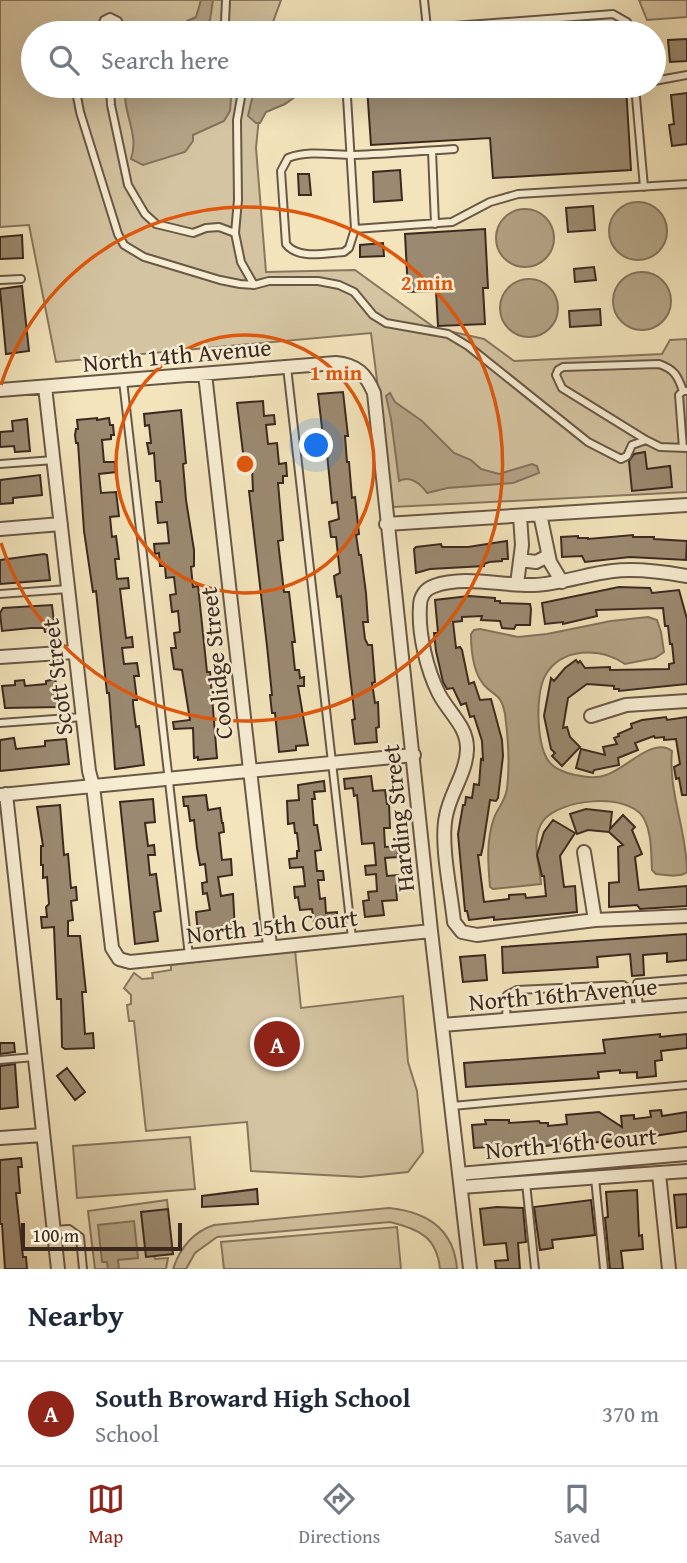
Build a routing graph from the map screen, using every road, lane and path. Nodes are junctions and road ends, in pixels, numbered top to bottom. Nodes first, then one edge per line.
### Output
1 (226, 0) edge
2 (424, 0) edge
3 (225, 21) edge
4 (426, 21) edge
5 (530, 21) edge
6 (625, 21) edge
7 (687, 75) edge
8 (666, 79) edge
9 (77, 98) edge
10 (111, 98) edge
11 (241, 98) edge
12 (347, 98) edge
13 (636, 98) edge
14 (454, 149) dead end
15 (432, 151) junction
16 (352, 155) junction
17 (687, 184) edge
18 (644, 187) junction
19 (435, 224) junction
20 (355, 229) junction
21 (235, 233) junction
22 (20, 279) dead end
23 (0, 280) edge
24 (254, 285) junction
25 (287, 367) junction
26 (357, 369) joint
27 (205, 374) junction
28 (123, 381) junction
29 (45, 387) junction
30 (0, 390) edge
31 (683, 392) edge
32 (646, 440) junction
33 (685, 448) edge
34 (54, 460) junction
35 (0, 464) edge
36 (687, 505) edge
37 (540, 514) junction
38 (520, 516) junction
39 (61, 524) junction
40 (386, 524) junction
41 (0, 529) edge
42 (548, 556) junction
43 (520, 560) junction
44 (687, 576) edge
45 (562, 582) junction
46 (517, 584) junction
47 (68, 589) junction
48 (0, 594) edge
49 (75, 652) junction
50 (0, 657) edge
51 (687, 701) edge
52 (591, 716) dead end
53 (83, 717) junction
54 (0, 723) edge
55 (414, 755) junction
56 (332, 762) junction
57 (249, 770) junction
58 (168, 779) junction
59 (93, 786) junction
60 (3, 794) edge
61 (584, 852) dead end
62 (687, 916) edge
63 (595, 920) junction
64 (430, 931) junction
65 (352, 938) junction
66 (270, 946) junction
67 (189, 956) junction
68 (119, 959) joint
69 (687, 979) edge
70 (687, 1005) edge
71 (634, 1010) junction
72 (506, 1020) junction
73 (442, 1025) junction
74 (34, 1057) junction
75 (0, 1060) edge
76 (687, 1085) edge
77 (452, 1106) junction
78 (43, 1135) junction
79 (0, 1138) edge
80 (687, 1154) edge
81 (687, 1171) edge
82 (459, 1174) junction
83 (659, 1174) junction
84 (595, 1178) junction
85 (526, 1183) junction
86 (461, 1187) junction
87 (54, 1230) junction
88 (58, 1269) edge
89 (83, 1269) edge
90 (470, 1269) edge
91 (536, 1269) edge
92 (604, 1269) edge
93 (669, 1269) edge

1 - 3 lane
2 - 4 lane
5 - 6 lane
7 - 8 lane
9 - 24 lane
10 - 21 lane
11 - 21 lane
12 - 16 lane
13 - 18 lane
14 - 15 lane
15 - 16 lane
15 - 19 lane
16 - 20 lane
16 - 20 lane
17 - 18 lane
18 - 19 lane
19 - 20 lane
21 - 24 lane
22 - 23 lane
24 - 32 lane
25 - 26 street, North 14th Avenue
25 - 27 street, North 14th Avenue
25 - 56 lane
26 - 40 street, Harding Street
27 - 28 street, North 14th Avenue
27 - 57 street, Coolidge Street
28 - 29 street, North 14th Avenue
28 - 58 lane
29 - 30 street, North 14th Avenue
29 - 34 street, Scott Street
31 - 32 lane
31 - 33 lane
32 - 33 lane
34 - 35 lane
34 - 39 street, Scott Street
36 - 37 street
37 - 38 street
37 - 42 street
38 - 40 street
38 - 43 street
39 - 41 street
39 - 47 street, Scott Street
40 - 55 street, Harding Street
42 - 43 street
42 - 45 street
43 - 46 street
44 - 45 street
45 - 46 street
46 - 63 street
47 - 48 lane
47 - 49 street, Scott Street
49 - 50 street
49 - 53 street, Scott Street
51 - 52 street
53 - 54 lane
53 - 59 street, Scott Street
55 - 56 street
55 - 64 street, Harding Street
56 - 57 street
56 - 65 lane
57 - 58 street
57 - 66 street, Coolidge Street
58 - 59 street
58 - 67 lane
59 - 60 street
59 - 68 street, Scott Street
60 - 74 street
61 - 63 street
62 - 63 street
64 - 65 street, North 15th Court
64 - 73 street, Harding Street
65 - 66 street, North 15th Court
66 - 67 street, North 15th Court
67 - 68 street, North 15th Court
69 - 71 lane
70 - 71 street, North 16th Avenue
71 - 72 street, North 16th Avenue
71 - 72 lane
72 - 73 street, North 16th Avenue
73 - 77 street, Harding Street
74 - 75 lane
74 - 78 street
76 - 77 lane
77 - 82 street, Harding Street
78 - 79 street
78 - 87 street
80 - 82 street, North 16th Court
81 - 83 street, North 16th Court
82 - 86 street, Harding Street
83 - 84 street, North 16th Court
83 - 93 street
84 - 85 street, North 16th Court
84 - 92 lane
85 - 86 street, North 16th Court
85 - 91 lane
86 - 90 street, Harding Street
87 - 88 street
87 - 89 lane

